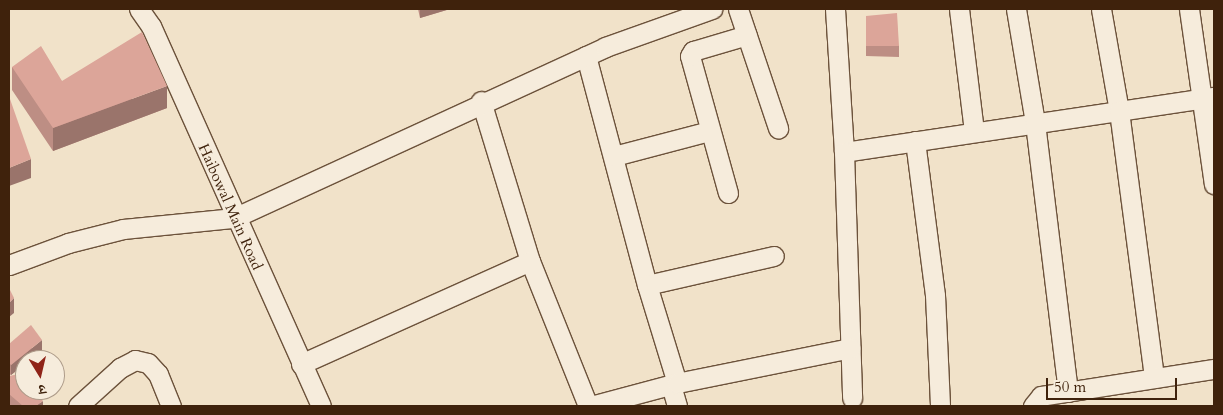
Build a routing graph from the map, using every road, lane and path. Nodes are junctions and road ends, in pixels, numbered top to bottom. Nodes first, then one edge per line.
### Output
1 (139, 9) edge
2 (712, 9) edge
3 (738, 9) edge
4 (836, 9) edge
5 (959, 9) edge
6 (1016, 9) edge
7 (1101, 9) edge
8 (1189, 9) edge
9 (747, 35) junction
10 (586, 56) junction
11 (1208, 98) edge
12 (481, 101) junction
13 (1119, 110) junction
14 (1035, 123) junction
15 (778, 128) dead end
16 (709, 130) junction
17 (974, 132) junction
18 (915, 141) junction
19 (844, 152) junction
20 (614, 156) junction
21 (1214, 184) edge
22 (728, 194) dead end
23 (234, 218) junction
24 (774, 256) dead end
25 (530, 261) junction
26 (9, 264) edge
27 (647, 285) junction
28 (851, 348) junction
29 (301, 364) junction
30 (1214, 369) edge
31 (1154, 378) junction
32 (674, 384) junction
33 (1068, 392) junction
34 (852, 398) dead end
35 (78, 406) edge
36 (171, 406) edge
37 (321, 406) edge
38 (589, 406) edge
39 (677, 406) edge
40 (940, 406) edge
41 (1033, 406) edge

1 - 23 street, Haibowal Main Road
2 - 10 street
3 - 9 street
4 - 19 street
5 - 17 street
6 - 14 street
7 - 13 street
8 - 11 street
9 - 15 street
9 - 16 street
10 - 12 street
10 - 20 street
11 - 13 street
11 - 21 street
12 - 23 street
12 - 25 street
13 - 14 street
13 - 31 street
14 - 17 street
14 - 33 street
16 - 20 street
16 - 22 street
17 - 18 street
18 - 19 street
18 - 40 street
19 - 28 street
20 - 27 street
23 - 26 street
23 - 29 street, Haibowal Main Road
24 - 27 street
25 - 29 street
25 - 38 street
27 - 32 street
28 - 32 street
28 - 34 street
29 - 37 street, Haibowal Main Road
30 - 31 street
31 - 33 street
32 - 38 street
32 - 39 street
33 - 41 street
35 - 36 street

